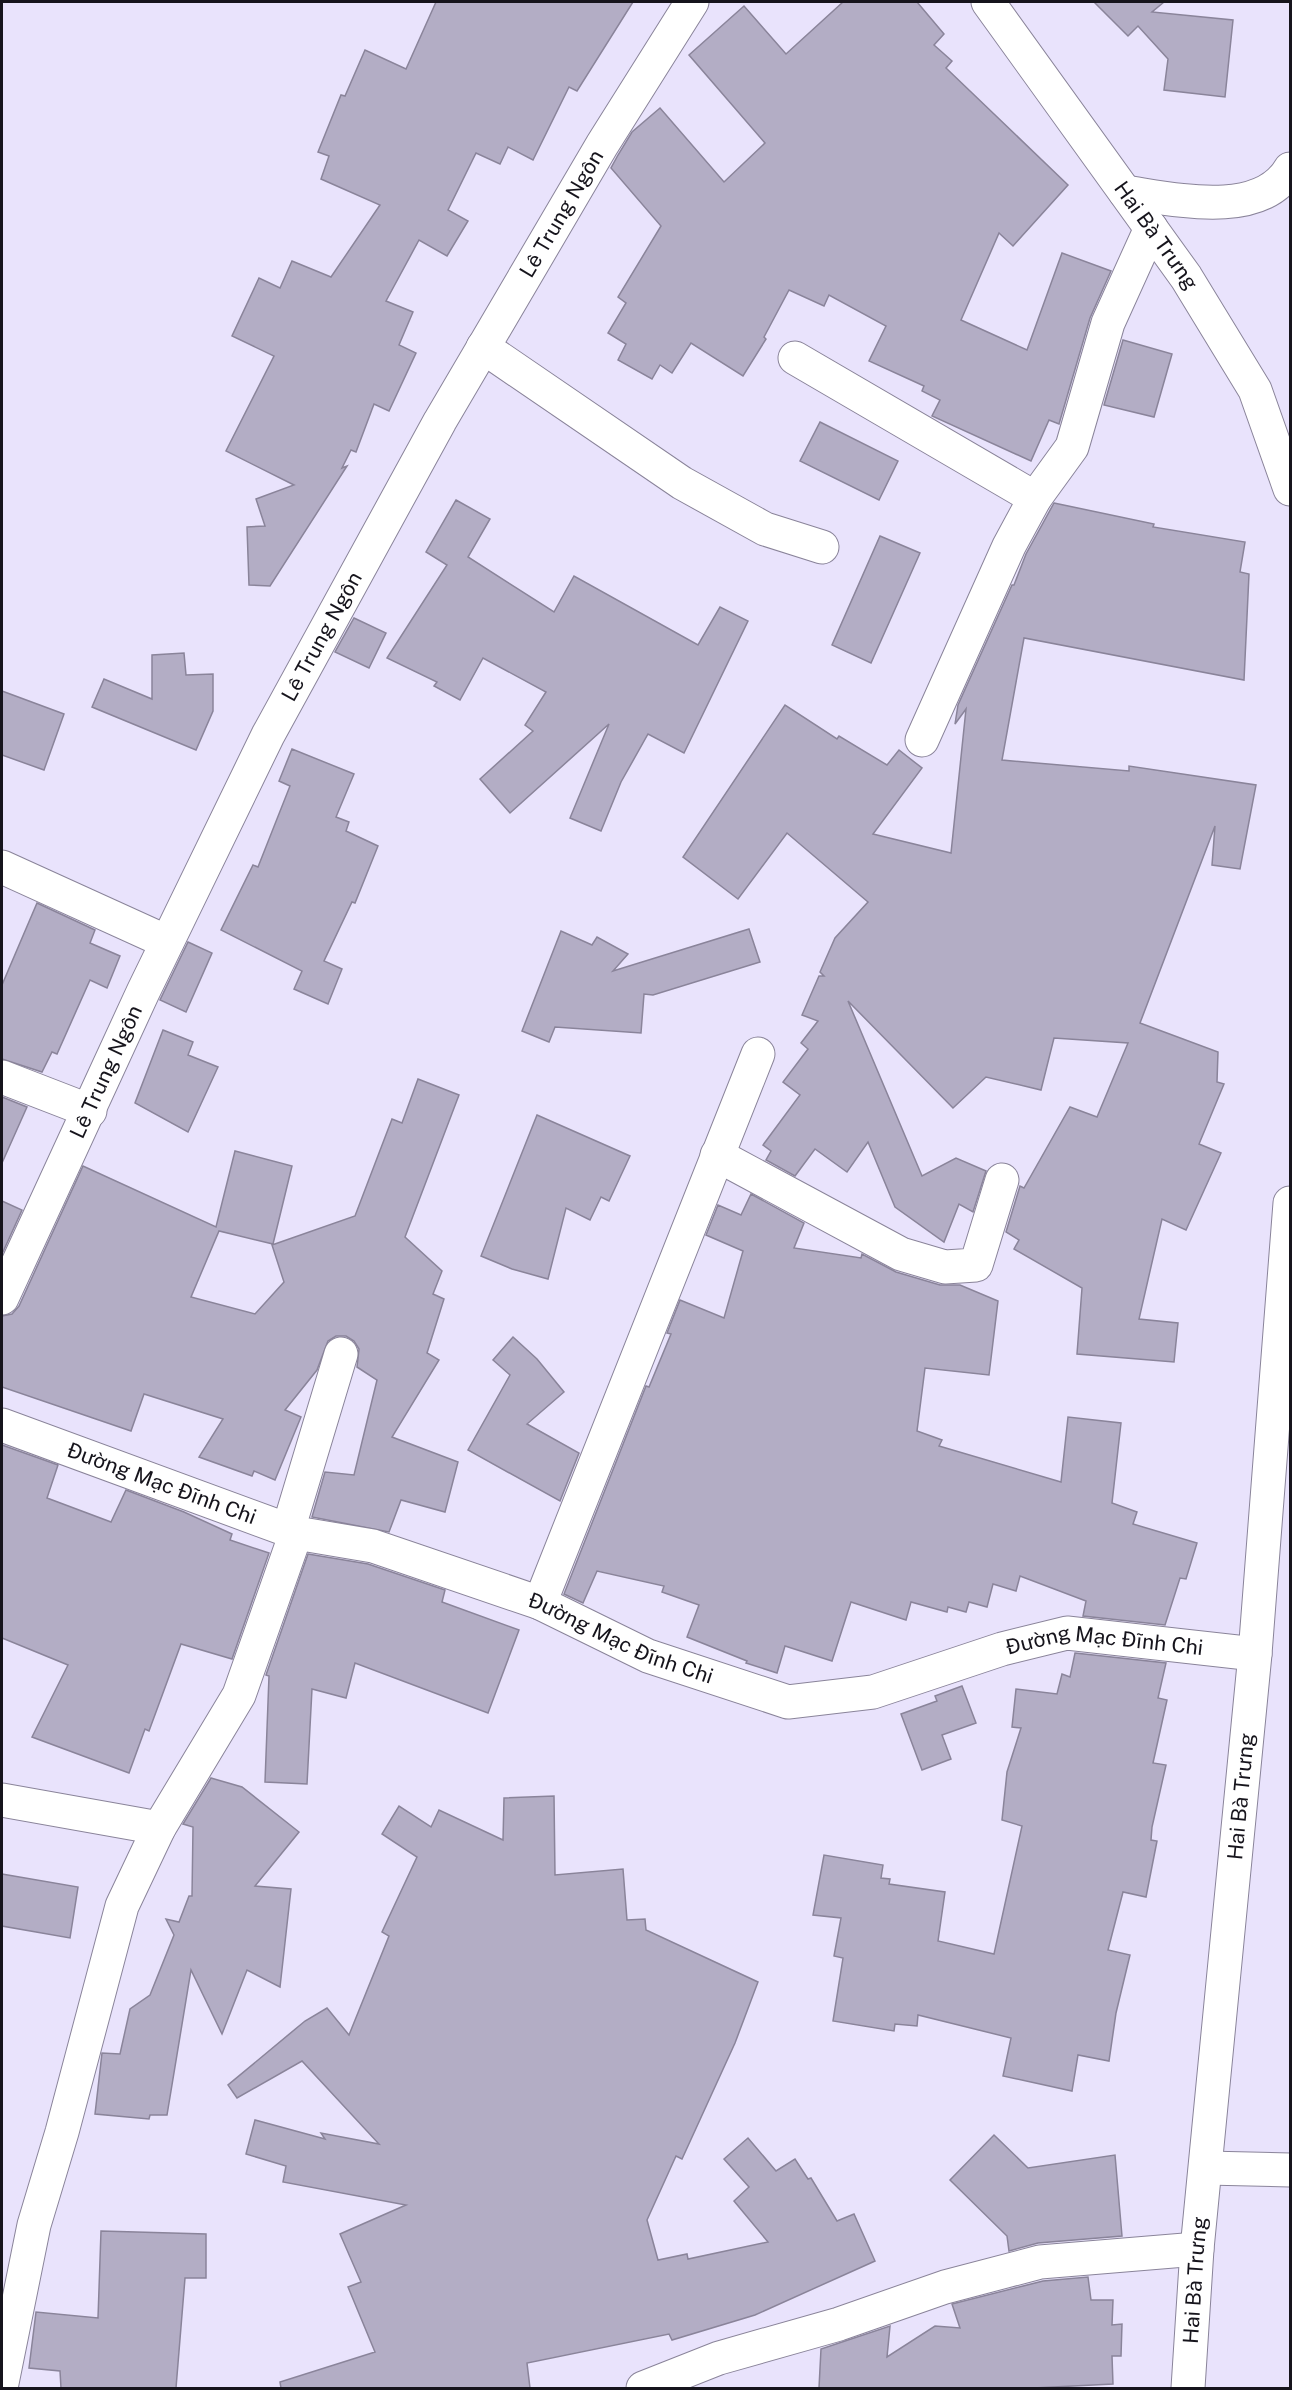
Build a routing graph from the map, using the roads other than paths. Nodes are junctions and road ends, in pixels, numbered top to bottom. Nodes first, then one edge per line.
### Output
1 (692, 2) edge
2 (988, 2) edge
3 (1290, 169) edge
4 (1125, 192) junction
5 (1151, 228) junction
6 (483, 347) junction
7 (795, 358) dead end
8 (1290, 489) edge
9 (1035, 498) junction
10 (822, 547) dead end
11 (922, 740) dead end
12 (2, 867) edge
13 (167, 942) junction
14 (758, 1054) dead end
15 (2, 1077) edge
16 (90, 1111) junction
17 (717, 1155) junction
18 (1002, 1180) dead end
19 (1290, 1203) edge
20 (2, 1298) edge
21 (341, 1354) dead end
22 (2, 1425) edge
23 (292, 1532) junction
24 (540, 1602) junction
25 (1255, 1654) junction
26 (2, 1800) edge
27 (159, 1828) junction
28 (1206, 2168) junction
29 (1290, 2170) edge
30 (1197, 2249) junction
31 (2, 2383) edge
32 (643, 2388) edge
33 (1188, 2388) edge

1 - 6 street, Lê Trung Ngôn
2 - 4 street, Hai Bà Trưng
3 - 4 street
4 - 5 street, Hai Bà Trưng
5 - 8 street, Hai Bà Trưng
5 - 9 street
6 - 10 street
6 - 13 street, Lê Trung Ngôn
7 - 9 street
9 - 11 street
12 - 13 street
13 - 16 street, Lê Trung Ngôn
14 - 17 street
15 - 16 street
16 - 20 street, Lê Trung Ngôn
17 - 18 street
17 - 24 street
19 - 25 street, Hai Bà Trưng
21 - 23 street
22 - 23 street, Đường Mạc Đĩnh Chi
23 - 24 street, Đường Mạc Đĩnh Chi
23 - 27 street
24 - 25 street, Đường Mạc Đĩnh Chi
25 - 28 street, Hai Bà Trưng
26 - 27 street
27 - 31 street
28 - 29 street
28 - 30 street, Hai Bà Trưng
30 - 32 street
30 - 33 street, Hai Bà Trưng

